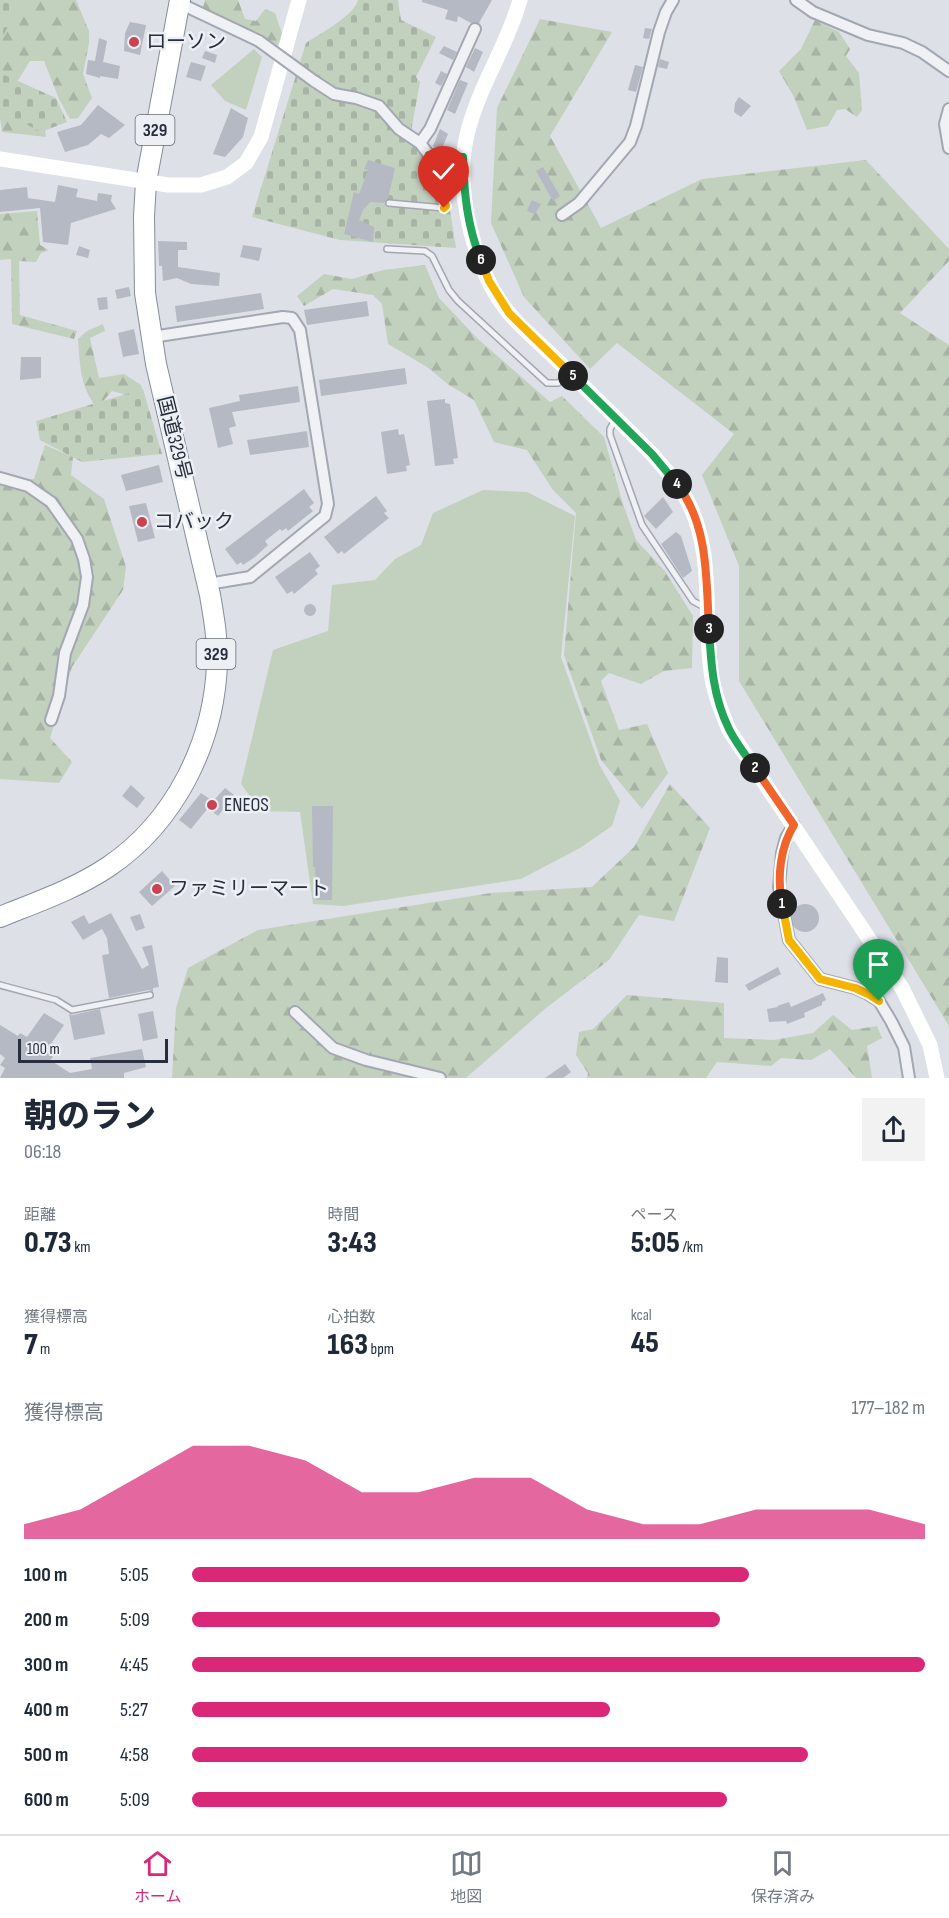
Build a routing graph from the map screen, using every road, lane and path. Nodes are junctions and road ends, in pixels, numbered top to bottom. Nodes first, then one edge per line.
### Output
1 (299, 0) edge
2 (520, 0) edge
3 (673, 0) edge
4 (796, 0) edge
5 (180, 2) edge
6 (475, 29) dead end
7 (949, 71) edge
8 (949, 108) edge
9 (420, 143) junction
10 (949, 148) edge
11 (429, 155) junction
12 (463, 157) junction
13 (0, 159) edge
14 (146, 182) junction
15 (389, 203) dead end
16 (562, 215) dead end
17 (387, 249) dead end
18 (152, 337) junction
19 (570, 373) junction
20 (617, 418) junction
21 (0, 478) edge
22 (208, 584) junction
23 (708, 609) junction
24 (51, 720) dead end
25 (794, 825) junction
26 (0, 917) edge
27 (0, 985) edge
28 (150, 995) dead end
29 (295, 1012) dead end
30 (440, 1078) edge
31 (909, 1078) edge
32 (937, 1078) edge

1 - 14 main road
2 - 12 main road
3 - 16 street
4 - 7 street
5 - 9 street, bridge
5 - 14 highway, 国道329号 / 329
6 - 9 street
8 - 10 street
9 - 11 street
11 - 12 street
11 - 15 lane
12 - 19 main road
13 - 14 main road
14 - 18 highway, 国道329号 / 329
17 - 19 lane
18 - 22 highway, 国道329号 / 329
18 - 22 street
19 - 20 main road
20 - 23 main road
20 - 23 lane
21 - 24 street
22 - 26 highway, 国道329号 / 329
23 - 25 main road
25 - 31 street
25 - 32 main road
27 - 28 lane
29 - 30 street

